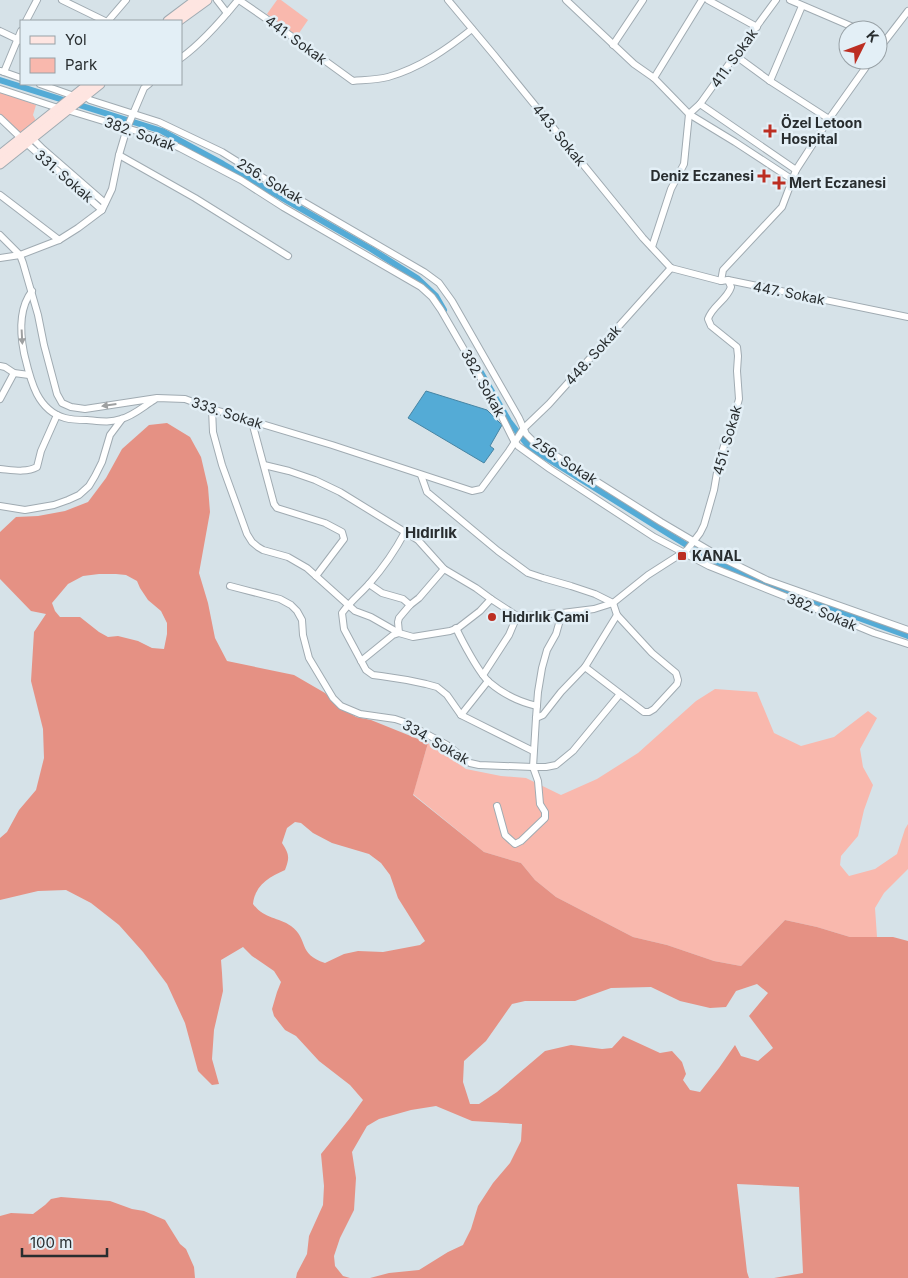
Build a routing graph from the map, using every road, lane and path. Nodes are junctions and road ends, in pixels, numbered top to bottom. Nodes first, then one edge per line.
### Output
1 (37, 0) edge
2 (62, 0) edge
3 (126, 0) edge
4 (196, 0) edge
5 (207, 0) edge
6 (217, 0) edge
7 (238, 0) edge
8 (448, 0) edge
9 (566, 0) edge
10 (643, 0) edge
11 (702, 0) edge
12 (708, 0) edge
13 (776, 0) edge
14 (790, 0) edge
15 (802, 6) junction
16 (908, 11) edge
17 (227, 13) junction
18 (27, 20) edge
19 (104, 20) edge
20 (107, 20) edge
21 (169, 20) edge
22 (179, 20) edge
23 (838, 21) edge
24 (757, 27) junction
25 (472, 29) junction
26 (0, 31) edge
27 (888, 32) edge
28 (19, 40) edge
29 (613, 44) junction
30 (736, 56) junction
31 (182, 57) edge
32 (864, 70) edge
33 (2, 71) edge
34 (20, 78) edge
35 (654, 78) junction
36 (770, 81) junction
37 (45, 85) edge
38 (88, 85) edge
39 (98, 85) edge
40 (148, 85) edge
41 (0, 88) edge
42 (77, 97) junction
43 (700, 104) junction
44 (64, 108) junction
45 (689, 114) junction
46 (132, 115) junction
47 (0, 118) edge
48 (829, 119) junction
49 (127, 127) junction
50 (26, 140) junction
51 (0, 155) edge
52 (119, 155) junction
53 (0, 164) edge
54 (796, 170) junction
55 (792, 180) junction
56 (0, 195) edge
57 (105, 203) junction
58 (102, 210) junction
59 (0, 235) edge
60 (59, 240) junction
61 (652, 247) junction
62 (20, 255) junction
63 (288, 256) dead end
64 (0, 258) edge
65 (671, 268) junction
66 (724, 280) junction
67 (32, 291) junction
68 (908, 317) edge
69 (0, 366) edge
70 (14, 374) junction
71 (29, 374) junction
72 (0, 398) edge
73 (157, 398) junction
74 (212, 410) junction
75 (58, 415) junction
76 (122, 420) junction
77 (252, 422) junction
78 (523, 429) junction
79 (515, 440) junction
80 (264, 466) junction
81 (0, 469) edge
82 (420, 475) junction
83 (0, 506) edge
84 (405, 532) junction
85 (693, 542) junction
86 (685, 551) junction
87 (444, 569) junction
88 (316, 576) junction
89 (370, 584) junction
90 (230, 586) dead end
91 (491, 598) junction
92 (613, 603) junction
93 (348, 604) junction
94 (410, 606) junction
95 (562, 613) junction
96 (617, 615) junction
97 (517, 616) junction
98 (456, 628) junction
99 (908, 630) edge
100 (399, 633) junction
101 (908, 644) edge
102 (361, 661) junction
103 (585, 667) junction
104 (483, 675) junction
105 (488, 681) junction
106 (620, 694) junction
107 (537, 706) junction
108 (461, 715) junction
109 (536, 718) junction
110 (533, 751) junction
111 (533, 767) junction
112 (497, 806) dead end

1 - 18 street
2 - 19 street
3 - 20 street
4 - 21 main road
5 - 22 main road
6 - 17 street
7 - 17 street
7 - 25 street, 441. Sokak
8 - 25 street, 443. Sokak
9 - 29 street
10 - 29 street
11 - 35 street
12 - 24 street
13 - 24 street, 411. Sokak
14 - 15 street
15 - 23 street
15 - 36 street
16 - 27 street
17 - 31 street
24 - 30 street, 411. Sokak
25 - 61 street, 443. Sokak
26 - 28 street
28 - 33 street
29 - 35 street
30 - 36 street
30 - 43 street, 411. Sokak
32 - 48 street
33 - 34 street
35 - 45 street
36 - 48 street
37 - 42 street, 256. Sokak
38 - 42 main road
39 - 42 main road
40 - 46 street
41 - 44 street
42 - 44 main road
42 - 46 street, 256. Sokak
43 - 45 street, 411. Sokak
43 - 54 street
44 - 49 street, 382. Sokak
44 - 50 main road
45 - 55 street
45 - 61 street
46 - 49 street
46 - 78 street, 256. Sokak
47 - 50 street, 331. Sokak
48 - 54 street
49 - 52 street
49 - 79 street, 382. Sokak
50 - 51 main road
50 - 53 main road
50 - 57 street
50 - 58 street, 331. Sokak
52 - 57 street
52 - 63 street
54 - 55 street
55 - 66 street
56 - 60 street
57 - 58 street
58 - 60 street
59 - 62 street
60 - 62 street
61 - 65 street, 443. Sokak
62 - 64 street
62 - 67 street, 333. Sokak
65 - 66 street, 447. Sokak
65 - 78 street, 448. Sokak
66 - 68 street, 447. Sokak
66 - 85 street, 451. Sokak
67 -> 71 street
73 -> 67 street, 333. Sokak
69 - 70 street
70 - 71 street
70 - 72 street
71 - 75 street
73 - 74 street, 333. Sokak
73 - 76 street
74 - 77 street, 333. Sokak
74 - 88 street
75 - 76 street
75 - 81 street
76 - 83 street
77 - 80 street
77 - 82 street, 333. Sokak
78 - 79 street, 448. Sokak
78 - 85 street, 256. Sokak
79 - 82 street, 333. Sokak
79 - 86 street, 382. Sokak
80 - 84 street
80 - 88 street
82 - 92 street
84 - 87 street
84 - 89 street
85 - 86 street, 451. Sokak
85 - 99 street, 256. Sokak
86 - 92 street, 451. Sokak
86 - 101 street, 382. Sokak
87 - 91 street
87 - 94 street
88 - 93 street
89 - 93 street
89 - 94 street
90 - 111 street, 334. Sokak
91 - 97 street
91 - 98 street
92 - 95 street
92 - 96 street
93 - 100 street
93 - 102 street
94 - 100 street
95 - 97 street
95 - 107 street
96 - 103 street
96 - 106 street
97 - 104 street
98 - 100 street
98 - 104 street
100 - 102 street
102 - 108 street
103 - 106 street
103 - 109 street
104 - 105 street
105 - 107 street
105 - 108 street
106 - 111 street, 334. Sokak
107 - 109 street
108 - 110 street
109 - 110 street
110 - 111 street
111 - 112 street

